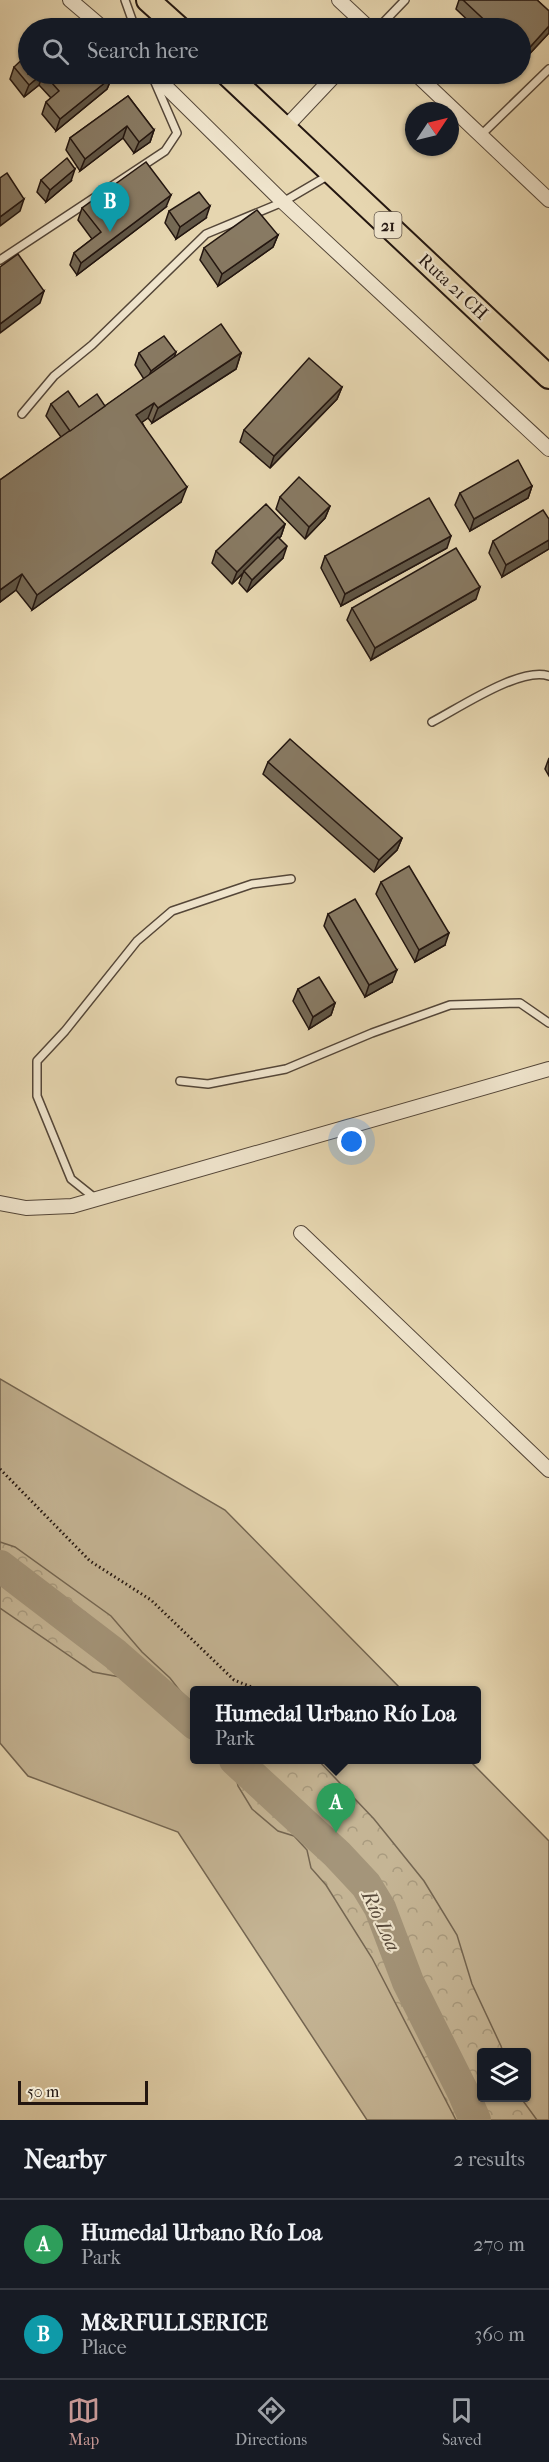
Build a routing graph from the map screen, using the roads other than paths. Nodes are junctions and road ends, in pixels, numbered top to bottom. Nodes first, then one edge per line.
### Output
1 (70, 0) edge
2 (124, 0) edge
3 (148, 0) edge
4 (339, 0) edge
5 (405, 0) edge
6 (91, 18) edge
7 (131, 18) edge
8 (168, 18) edge
9 (358, 18) edge
10 (388, 18) edge
11 (549, 69) edge
12 (156, 84) edge
13 (162, 84) edge
14 (237, 84) edge
15 (327, 84) edge
16 (427, 84) edge
17 (285, 128) junction
18 (481, 135) junction
19 (332, 173) junction
20 (549, 200) edge
21 (283, 202) junction
22 (0, 260) edge
23 (549, 377) edge
24 (22, 414) dead end
25 (549, 449) edge
26 (549, 676) edge
27 (432, 722) dead end
28 (291, 879) dead end
29 (549, 1023) edge
30 (549, 1069) edge
31 (180, 1081) dead end
32 (96, 1199) junction
33 (0, 1203) edge
34 (300, 1233) dead end
35 (549, 1470) edge

1 - 6 street
2 - 7 lane
3 - 8 highway
4 - 9 street
5 - 10 lane
11 - 18 lane
12 - 22 lane
13 - 21 street
14 - 17 highway, Ruta 21 CH / 21
15 - 17 street
16 - 18 street
17 - 19 highway, Ruta 21 CH / 21
18 - 20 street
19 - 21 lane
19 - 23 highway, Ruta 21 CH / 21
21 - 24 lane
21 - 25 street
26 - 27 lane
28 - 32 lane
29 - 31 lane
30 - 32 street
32 - 33 street
34 - 35 street

